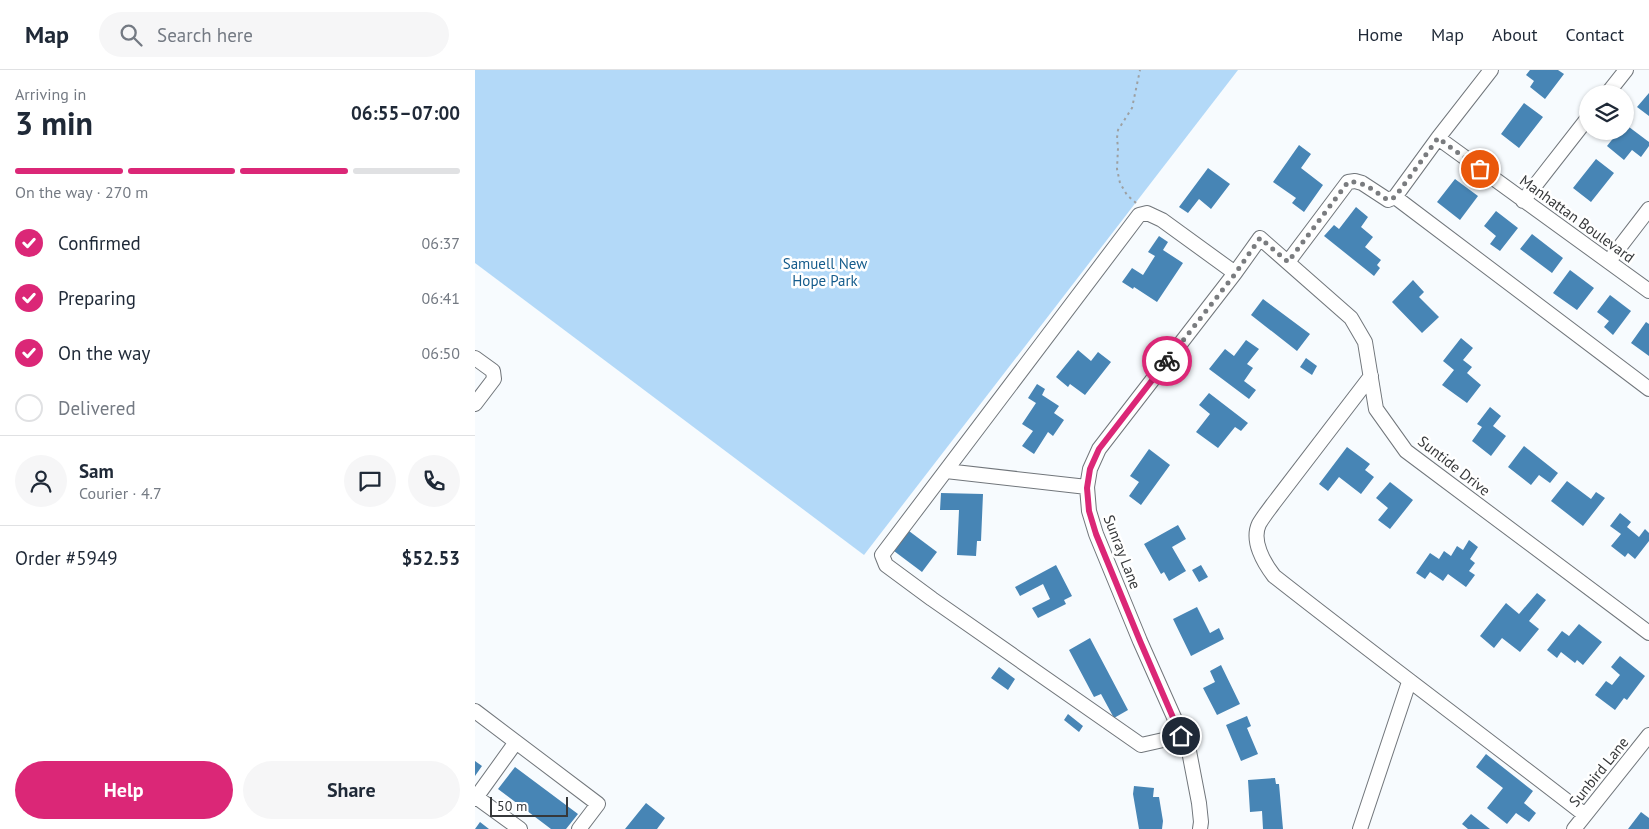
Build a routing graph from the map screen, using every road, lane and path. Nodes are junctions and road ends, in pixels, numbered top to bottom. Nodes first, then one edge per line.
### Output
1 (1140, 70) edge
2 (1491, 70) edge
3 (1626, 70) edge
4 (1614, 85) edge
5 (1579, 128) edge
6 (1438, 138) junction
7 (1395, 197) junction
8 (1523, 200) junction
9 (1649, 209) edge
10 (1147, 214) junction
11 (1260, 238) joint
12 (1609, 261) junction
13 (1288, 262) junction
14 (1235, 274) junction
15 (1649, 291) edge
16 (475, 358) edge
17 (1371, 376) junction
18 (1649, 388) edge
19 (475, 404) edge
20 (947, 471) junction
21 (1087, 488) junction
22 (1649, 633) edge
23 (1409, 682) junction
24 (475, 711) edge
25 (1649, 735) edge
26 (1181, 736) junction
27 (516, 742) junction
28 (476, 798) edge
29 (1585, 815) junction
30 (520, 829) edge
31 (579, 829) edge
32 (1200, 829) edge
33 (1360, 829) edge
34 (1574, 829) edge

1 - 10 path
2 - 6 street
3 - 4 street
5 - 8 street
6 - 7 street
6 - 8 street, Manhattan Boulevard
7 - 13 street
7 - 18 street
8 - 12 street, Manhattan Boulevard
9 - 12 street
10 - 14 street
10 - 20 street
11 - 13 street, Suntide Drive
11 - 14 street, Sunray Lane
12 - 15 street, Manhattan Boulevard
13 - 17 street, Suntide Drive
14 - 21 street, Sunray Lane
16 - 19 street
17 - 22 street, Suntide Drive
17 - 23 street
20 - 21 street
20 - 26 street
21 - 26 street, Sunray Lane
23 - 29 street
23 - 33 street
24 - 27 street
25 - 29 street, Sunbird Lane
26 - 32 street, Sunray Lane
27 - 28 street
27 - 31 street
28 - 30 street
29 - 34 street, Sunbird Lane

